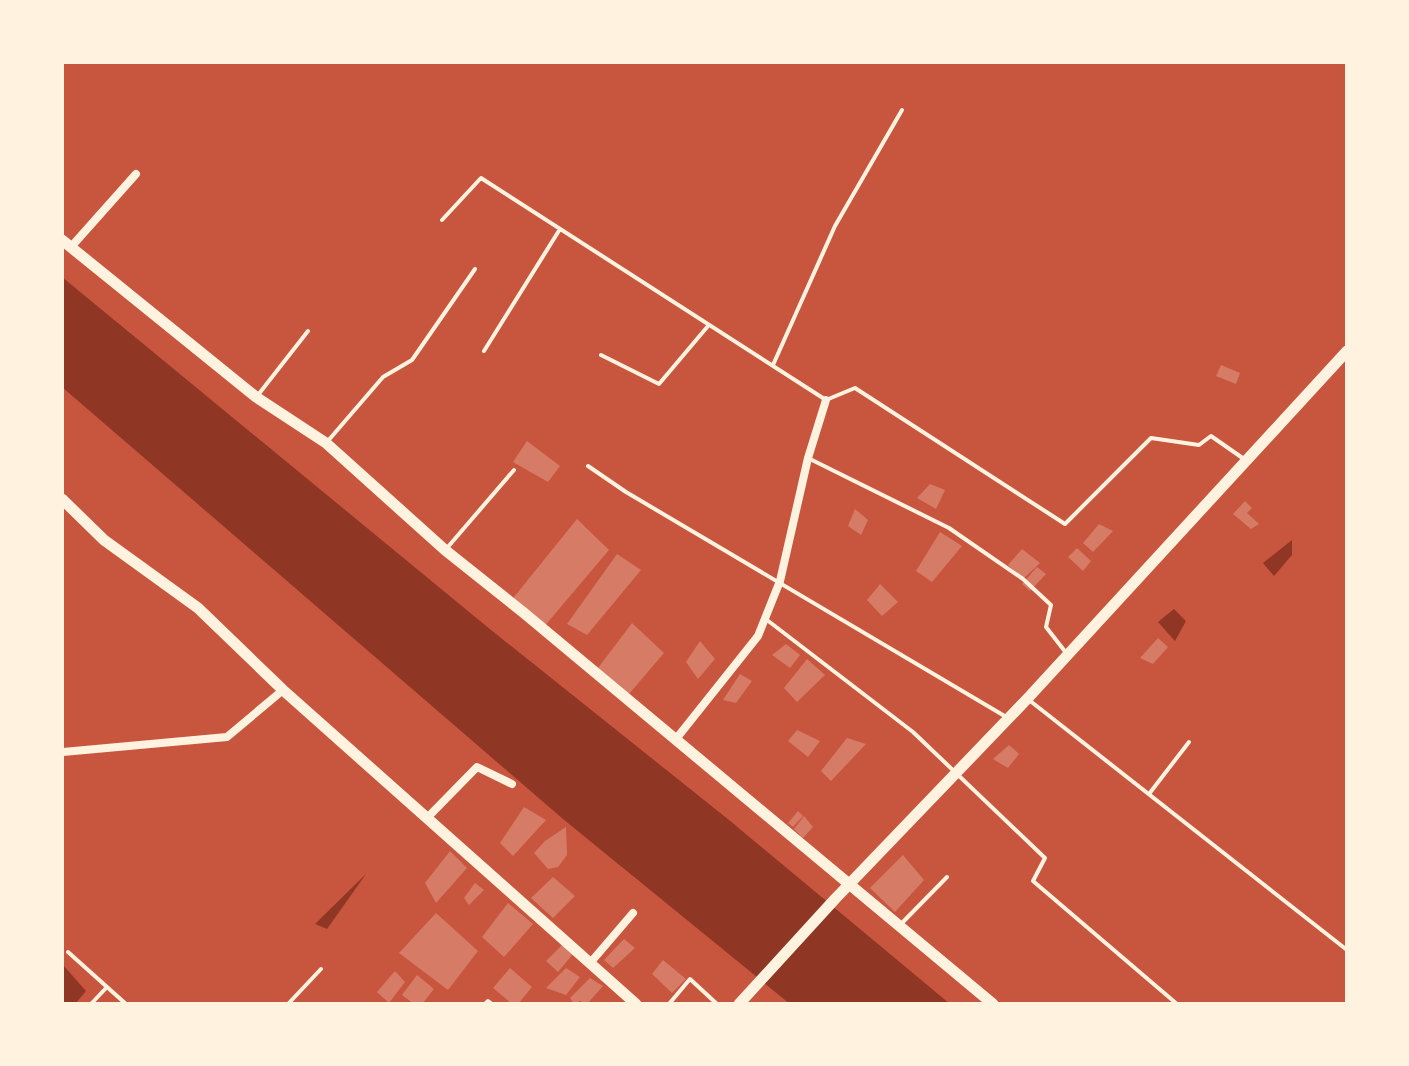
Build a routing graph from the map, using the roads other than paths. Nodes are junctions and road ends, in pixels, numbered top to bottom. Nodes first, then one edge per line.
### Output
1 (902, 110) dead end
2 (136, 174) dead end
3 (442, 220) dead end
4 (560, 229) junction
5 (66, 243) edge
6 (475, 269) dead end
7 (708, 326) junction
8 (308, 331) dead end
9 (484, 351) dead end
10 (1347, 351) edge
11 (601, 355) dead end
12 (772, 366) junction
13 (256, 397) junction
14 (826, 400) junction
15 (326, 443) junction
16 (808, 458) junction
17 (1246, 460) junction
18 (588, 466) dead end
19 (514, 470) dead end
20 (62, 499) edge
21 (445, 550) junction
22 (780, 581) junction
23 (765, 618) junction
24 (1068, 655) junction
25 (283, 690) junction
26 (1028, 698) junction
27 (1008, 718) junction
28 (676, 739) junction
29 (1189, 742) dead end
30 (63, 752) edge
31 (957, 772) junction
32 (512, 784) dead end
33 (1149, 794) junction
34 (427, 818) junction
35 (947, 877) dead end
36 (850, 884) junction
37 (633, 913) dead end
38 (899, 926) junction
39 (1347, 950) edge
40 (68, 952) dead end
41 (591, 962) junction
42 (321, 969) dead end
43 (107, 987) junction
44 (91, 1004) edge
45 (126, 1004) edge
46 (288, 1004) edge
47 (485, 1004) edge
48 (492, 1004) edge
49 (636, 1004) edge
50 (669, 1004) edge
51 (717, 1004) edge
52 (739, 1004) edge
53 (993, 1004) edge
54 (1177, 1004) edge

1 - 12 lane
2 - 5 street
3 - 4 lane
4 - 7 lane
4 - 9 lane
5 - 13 street
6 - 15 lane
7 - 11 lane
7 - 12 lane
8 - 13 lane
10 - 17 street
12 - 14 lane
13 - 15 street
14 - 16 street
14 - 17 lane
15 - 21 street
16 - 22 street
16 - 24 lane
17 - 24 street
18 - 22 lane
19 - 21 lane
20 - 25 street
21 - 28 street
22 - 23 street
22 - 27 lane
23 - 28 street
23 - 31 lane
24 - 26 street
25 - 30 street
25 - 34 street
26 - 27 street
26 - 33 lane
27 - 31 street
28 - 36 street
29 - 33 lane
31 - 36 street
31 - 54 lane
32 - 34 street
33 - 39 lane
34 - 41 street
35 - 38 lane
36 - 38 street
36 - 52 street
37 - 41 street
38 - 53 street
40 - 43 lane
41 - 49 street
42 - 46 lane
43 - 44 lane
43 - 45 lane
47 - 48 lane
50 - 51 lane

